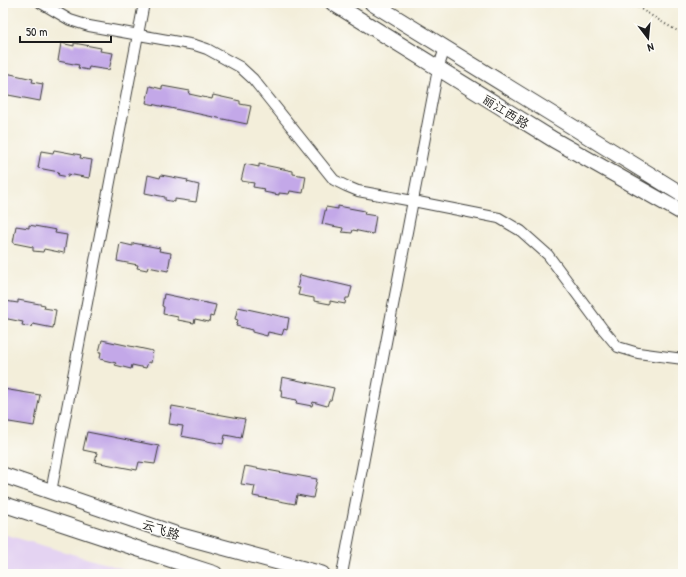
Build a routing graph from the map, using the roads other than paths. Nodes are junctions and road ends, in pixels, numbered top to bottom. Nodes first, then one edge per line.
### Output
1 (41, 3) edge
2 (144, 3) edge
3 (333, 3) edge
4 (372, 3) edge
5 (138, 35) junction
6 (445, 48) junction
7 (438, 68) junction
8 (683, 195) edge
9 (413, 201) junction
10 (683, 213) edge
11 (683, 359) edge
12 (3, 475) edge
13 (51, 492) junction
14 (3, 504) edge
15 (215, 574) edge
16 (322, 574) edge
17 (342, 574) edge

1 - 5 street
2 - 5 street
3 - 7 main road, 丽江西路
4 - 6 main road, 丽江西路
5 - 9 street
5 - 13 street
6 - 7 street
6 - 8 main road, 丽江西路
7 - 9 street
7 - 10 main road, 丽江西路
9 - 11 street
9 - 17 street
12 - 13 main road, 云飞路
13 - 16 main road, 云飞路
14 - 15 main road, 云飞路

